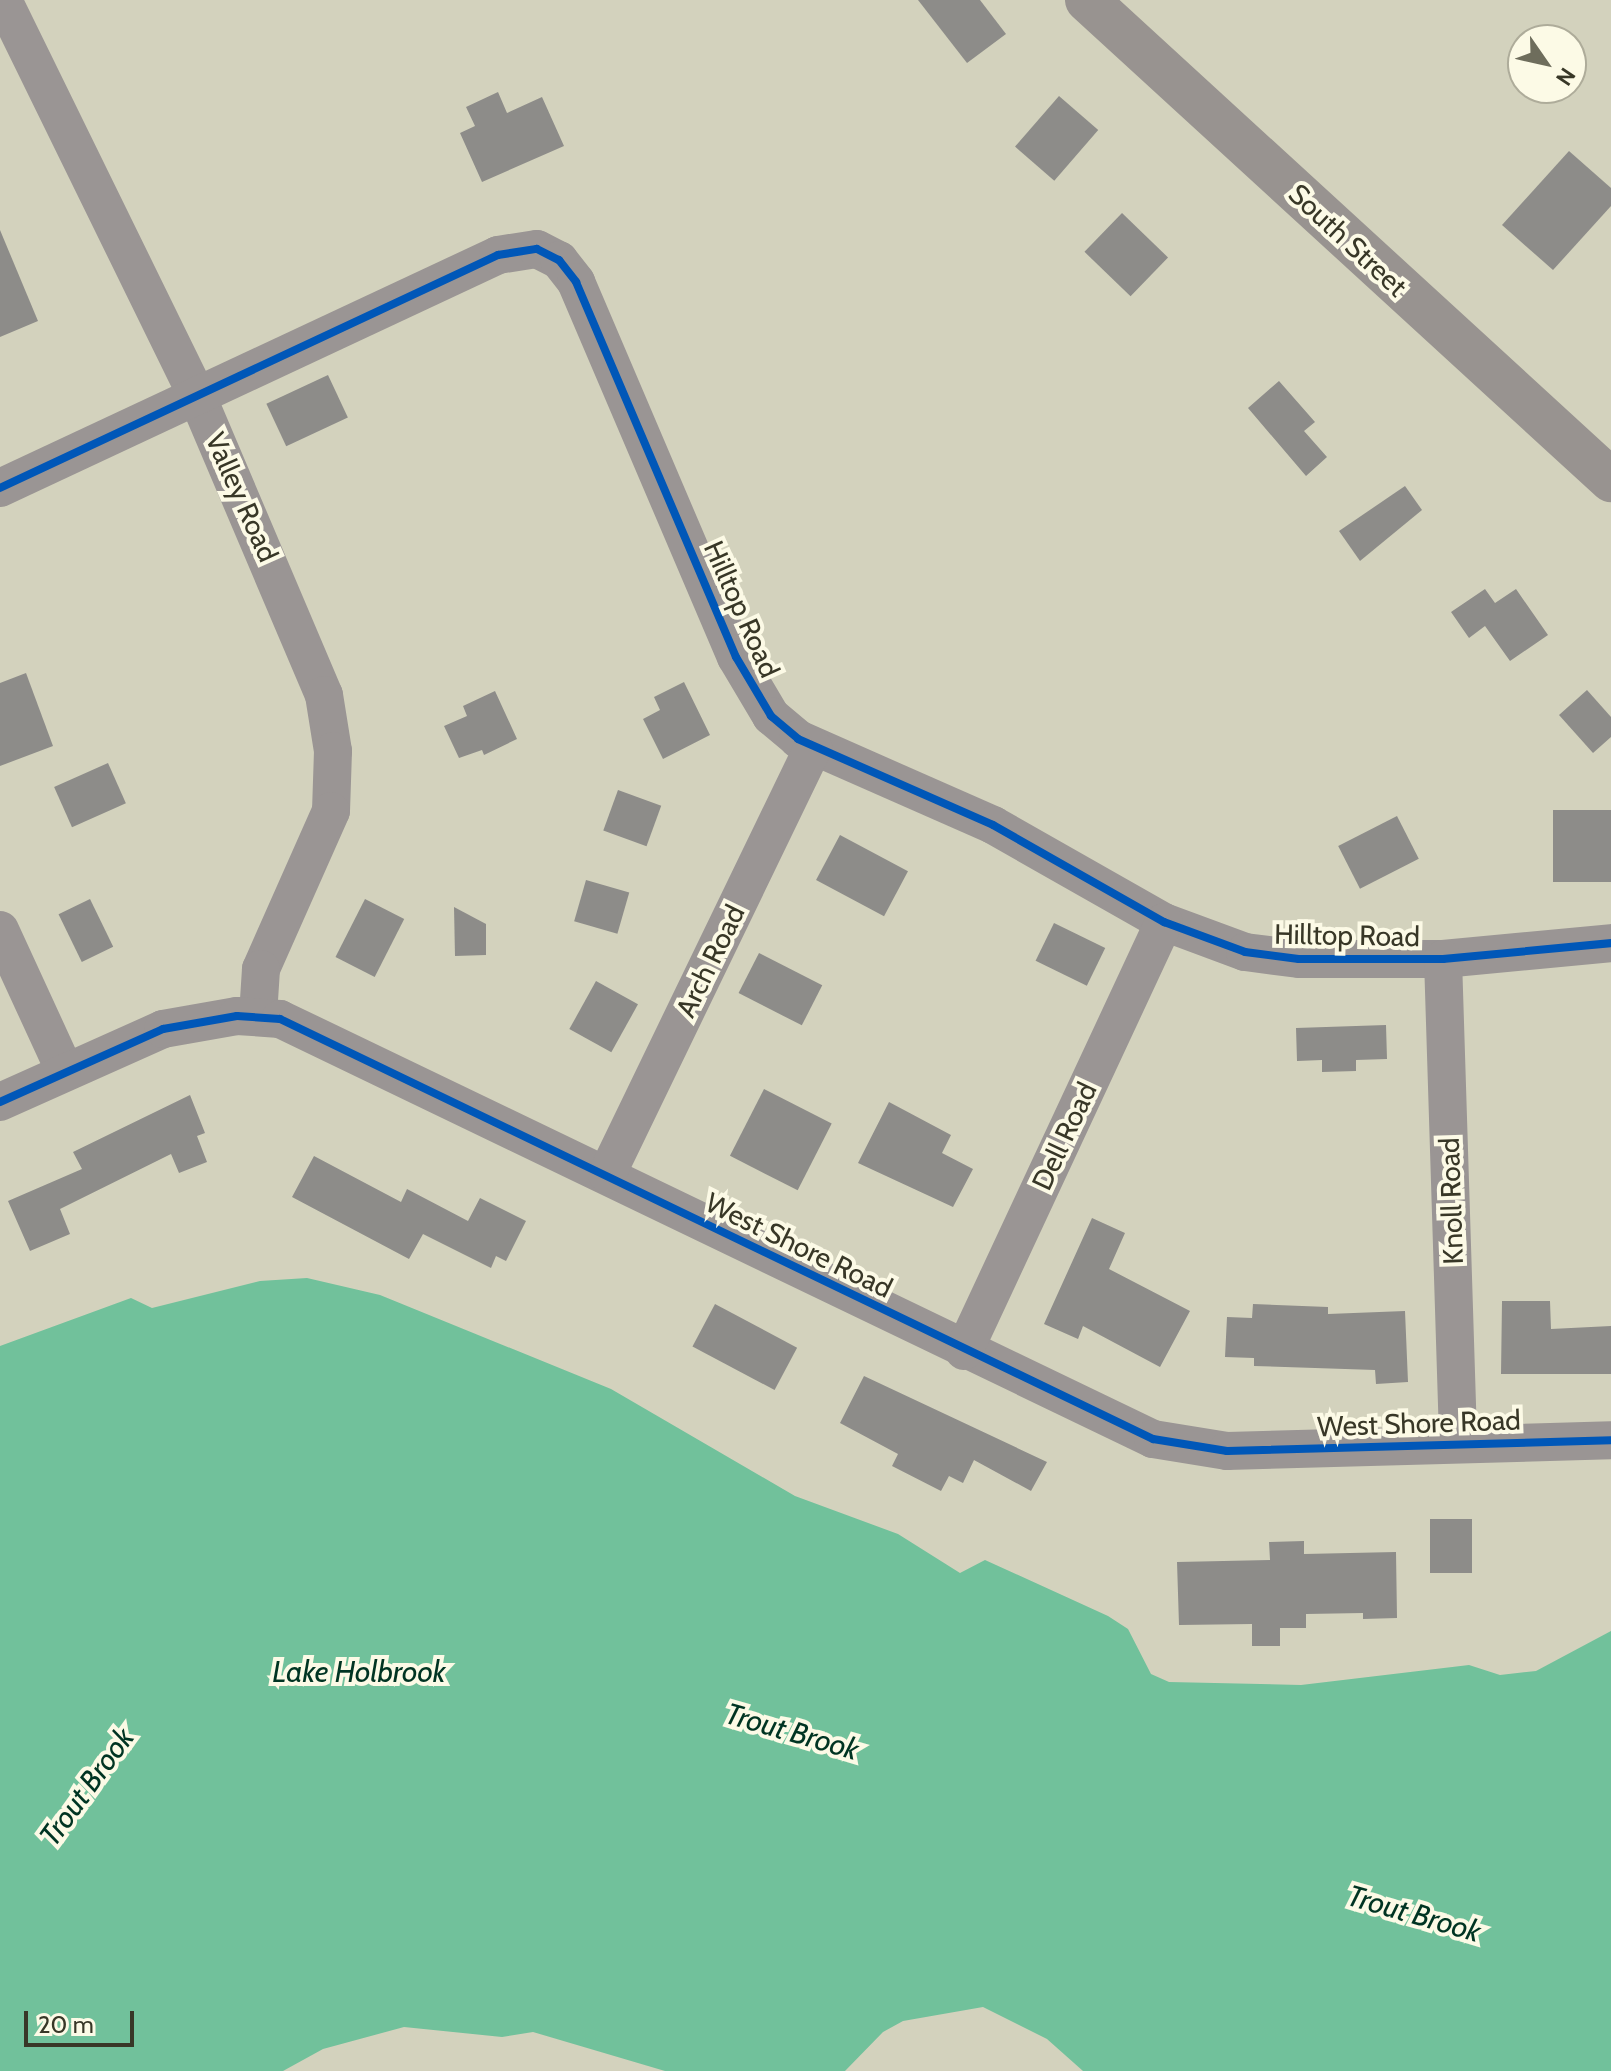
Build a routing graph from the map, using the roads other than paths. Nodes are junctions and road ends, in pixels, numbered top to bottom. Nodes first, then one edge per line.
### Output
1 (3, 0) edge
2 (1087, 0) edge
3 (197, 396) junction
4 (1611, 480) edge
5 (0, 488) edge
6 (813, 747) junction
7 (1164, 922) junction
8 (0, 930) edge
9 (1611, 943) edge
10 (1443, 959) junction
11 (258, 1015) junction
12 (65, 1071) junction
13 (0, 1102) edge
14 (607, 1174) junction
15 (964, 1351) junction
16 (1611, 1440) edge
17 (1458, 1443) junction

1 - 3 street, Valley Road
2 - 4 main road, South Street
3 - 5 street, Hilltop Road
3 - 6 street, Hilltop Road
3 - 11 street, Valley Road
6 - 7 street, Hilltop Road
6 - 14 street, Arch Road
7 - 10 street, Hilltop Road
7 - 15 street, Dell Road
8 - 12 street
9 - 10 street, Hilltop Road
10 - 17 street, Knoll Road
11 - 12 street, West Shore Road
11 - 14 street, West Shore Road
12 - 13 street, West Shore Road
14 - 15 street, West Shore Road
15 - 17 street, West Shore Road
16 - 17 street, West Shore Road

